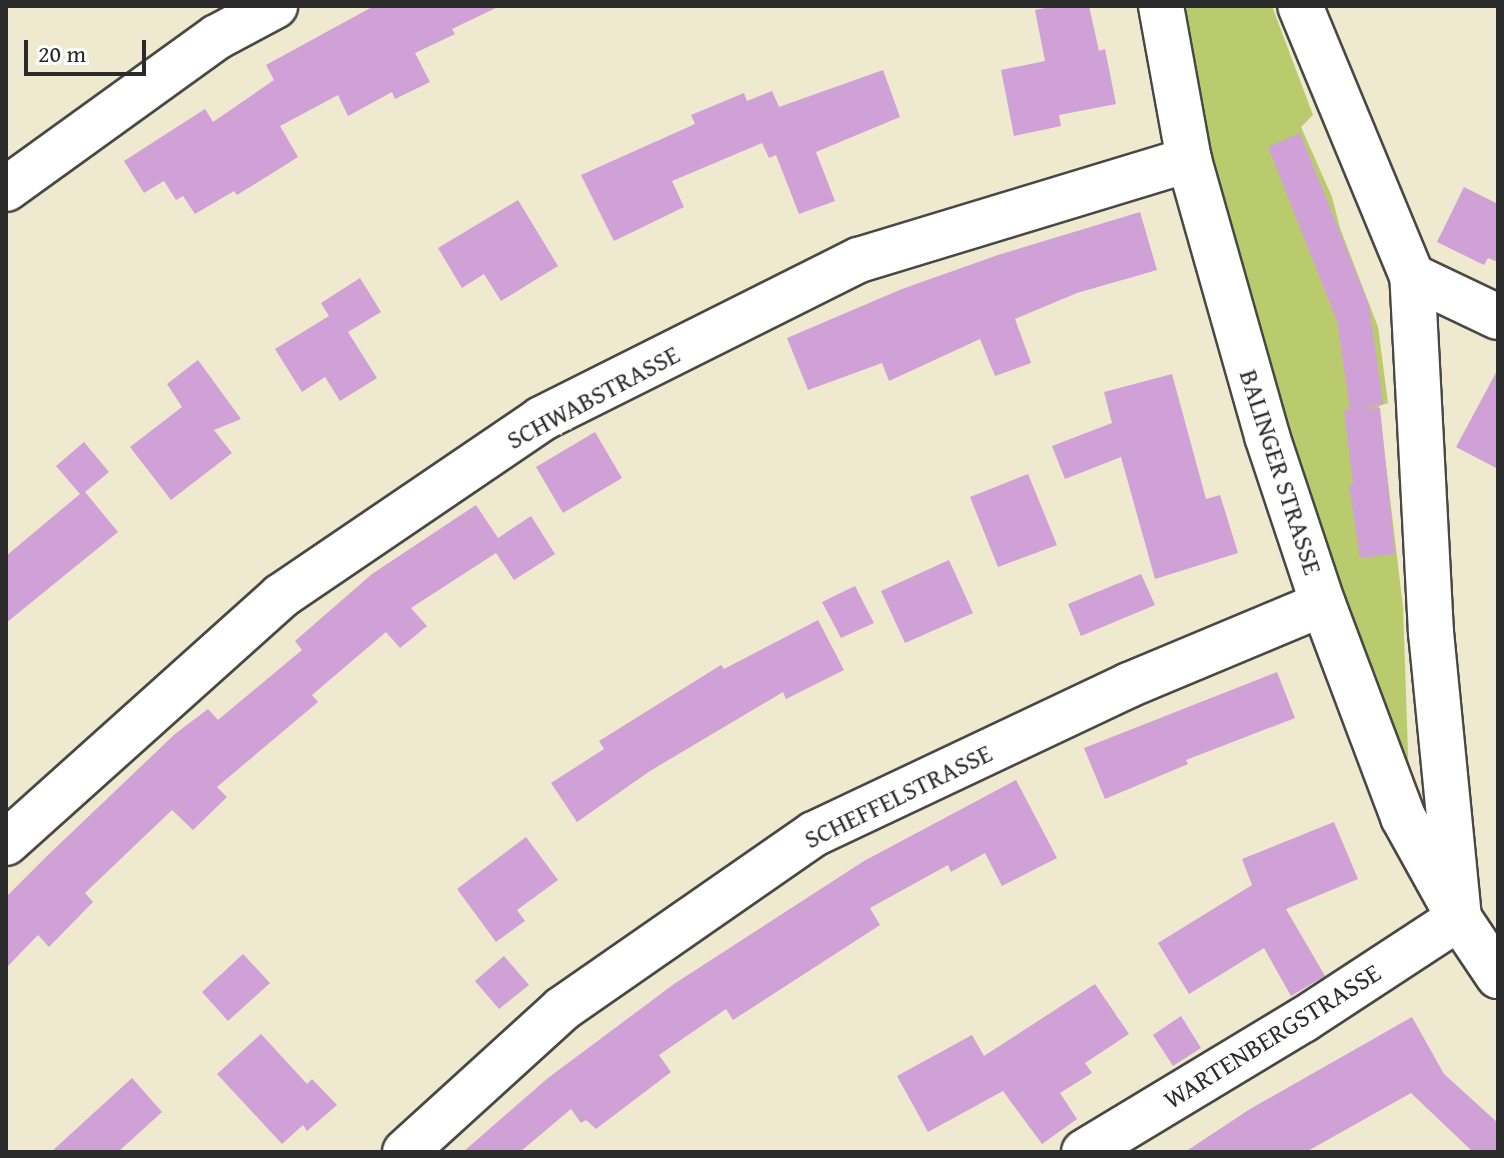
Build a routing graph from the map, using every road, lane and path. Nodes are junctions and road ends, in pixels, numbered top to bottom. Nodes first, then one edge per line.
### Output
1 (275, 6) edge
2 (1161, 6) edge
3 (1300, 6) edge
4 (1189, 160) junction
5 (6, 189) edge
6 (1412, 276) junction
7 (1498, 317) edge
8 (1323, 604) junction
9 (6, 843) edge
10 (1459, 918) junction
11 (1498, 976) edge
12 (405, 1152) edge
13 (1084, 1152) edge

1 - 5 street
2 - 4 street, BALINGER STRASSE
3 - 6 street, BALINGER STRASSE
4 - 8 street, BALINGER STRASSE
4 - 9 street, SCHWABSTRASSE
6 - 7 street
6 - 10 street, BALINGER STRASSE
8 - 10 street, BALINGER STRASSE
8 - 12 street, SCHEFFELSTRASSE
10 - 11 street, BALINGER STRASSE
10 - 13 street, WARTENBERGSTRASSE

